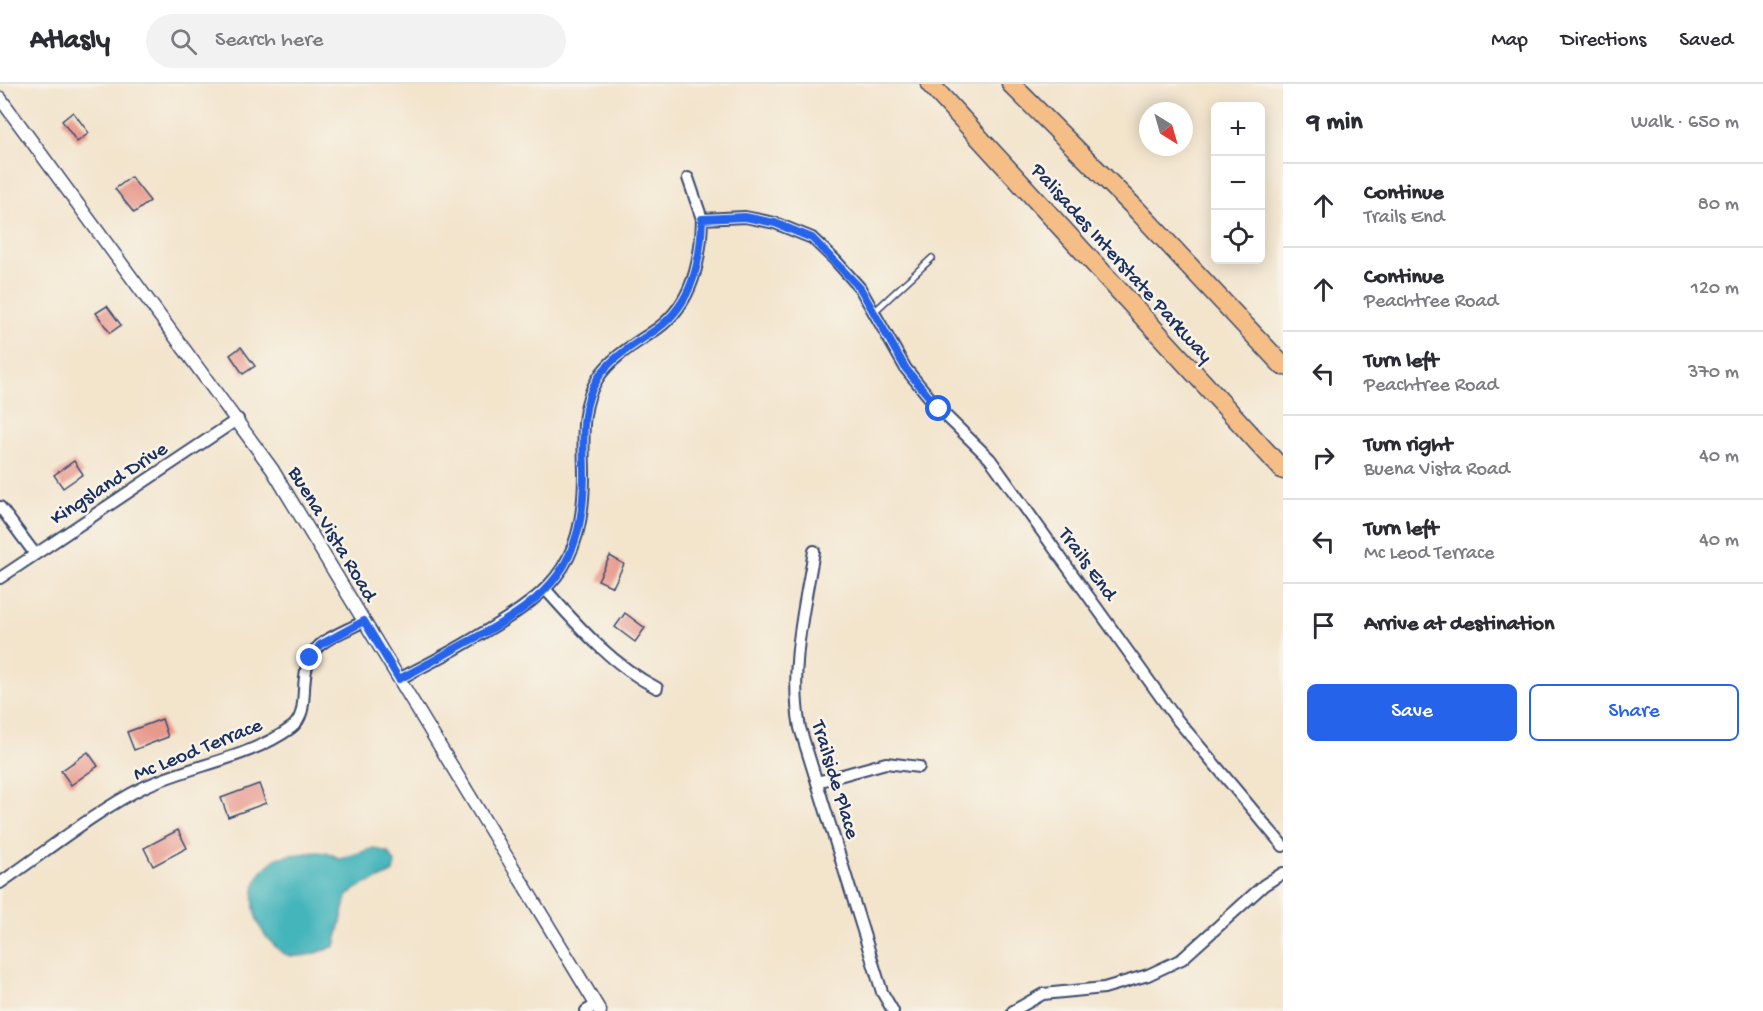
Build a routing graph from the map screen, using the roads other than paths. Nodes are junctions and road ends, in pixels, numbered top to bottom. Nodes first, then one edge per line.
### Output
1 (930, 84) edge
2 (1011, 84) edge
3 (0, 98) edge
4 (688, 177) dead end
5 (702, 219) junction
6 (932, 258) dead end
7 (874, 312) junction
8 (1283, 366) edge
9 (238, 419) junction
10 (1283, 470) edge
11 (0, 507) edge
12 (814, 551) dead end
13 (35, 554) junction
14 (0, 578) edge
15 (546, 590) junction
16 (364, 621) junction
17 (399, 679) junction
18 (657, 688) dead end
19 (919, 767) dead end
20 (817, 782) junction
21 (1283, 846) edge
22 (1283, 873) edge
23 (0, 883) edge
24 (594, 1009) edge
25 (893, 1011) edge
26 (1013, 1011) edge

1 - 10 highway, Palisades Interstate Parkway
2 - 8 highway, Palisades Interstate Parkway
3 - 9 street, Buena Vista Road
4 - 5 street
5 - 7 street, Trails End
5 - 15 street
6 - 7 lane
7 - 21 street, Trails End
9 - 13 street, Kingsland Drive
9 - 16 street, Buena Vista Road
11 - 13 street
12 - 20 street, Trailside Place
13 - 14 street, Kingsland Drive
15 - 17 street
15 - 18 street
16 - 17 street, Buena Vista Road
16 - 23 street, Mc Leod Terrace
17 - 24 street, Buena Vista Road
19 - 20 street
20 - 25 street, Trailside Place
22 - 26 street

